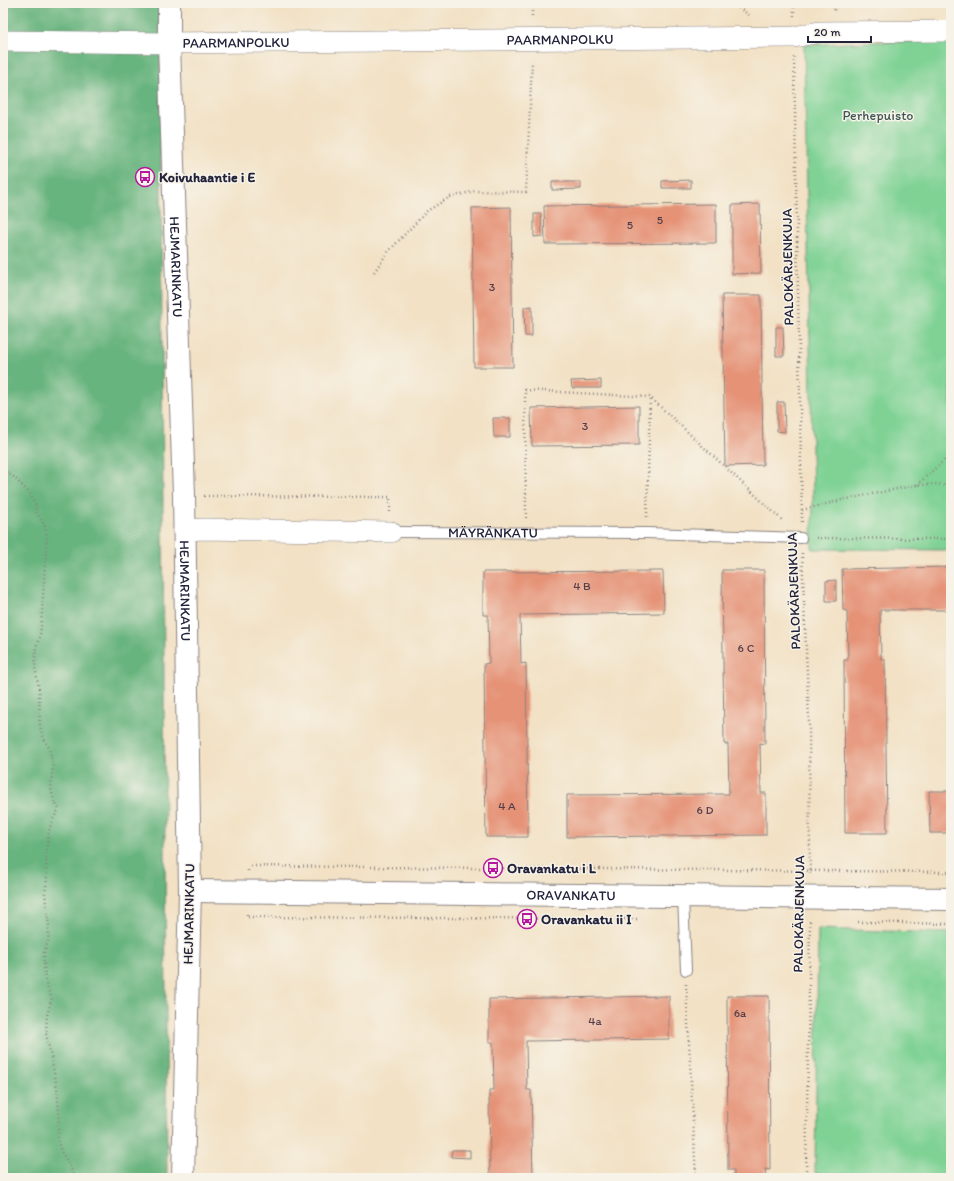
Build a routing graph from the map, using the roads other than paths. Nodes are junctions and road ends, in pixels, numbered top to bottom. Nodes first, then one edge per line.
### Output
1 (169, 3) edge
2 (951, 32) edge
3 (3, 41) edge
4 (169, 43) junction
5 (184, 530) junction
6 (391, 532) joint
7 (801, 538) road end
8 (190, 891) junction
9 (683, 896) junction
10 (951, 899) edge
11 (686, 970) road end
12 (183, 1178) edge

1 - 4 street, HEJMARINKATU
2 - 4 street, PAARMANPOLKU
3 - 4 street, PAARMANPOLKU
4 - 5 street, HEJMARINKATU
5 - 6 street, MÄYRÄNKATU
5 - 8 street, HEJMARINKATU
6 - 7 lane, MÄYRÄNKATU
8 - 9 street, ORAVANKATU
8 - 12 street, HEJMARINKATU
9 - 10 street, ORAVANKATU
9 - 11 lane

